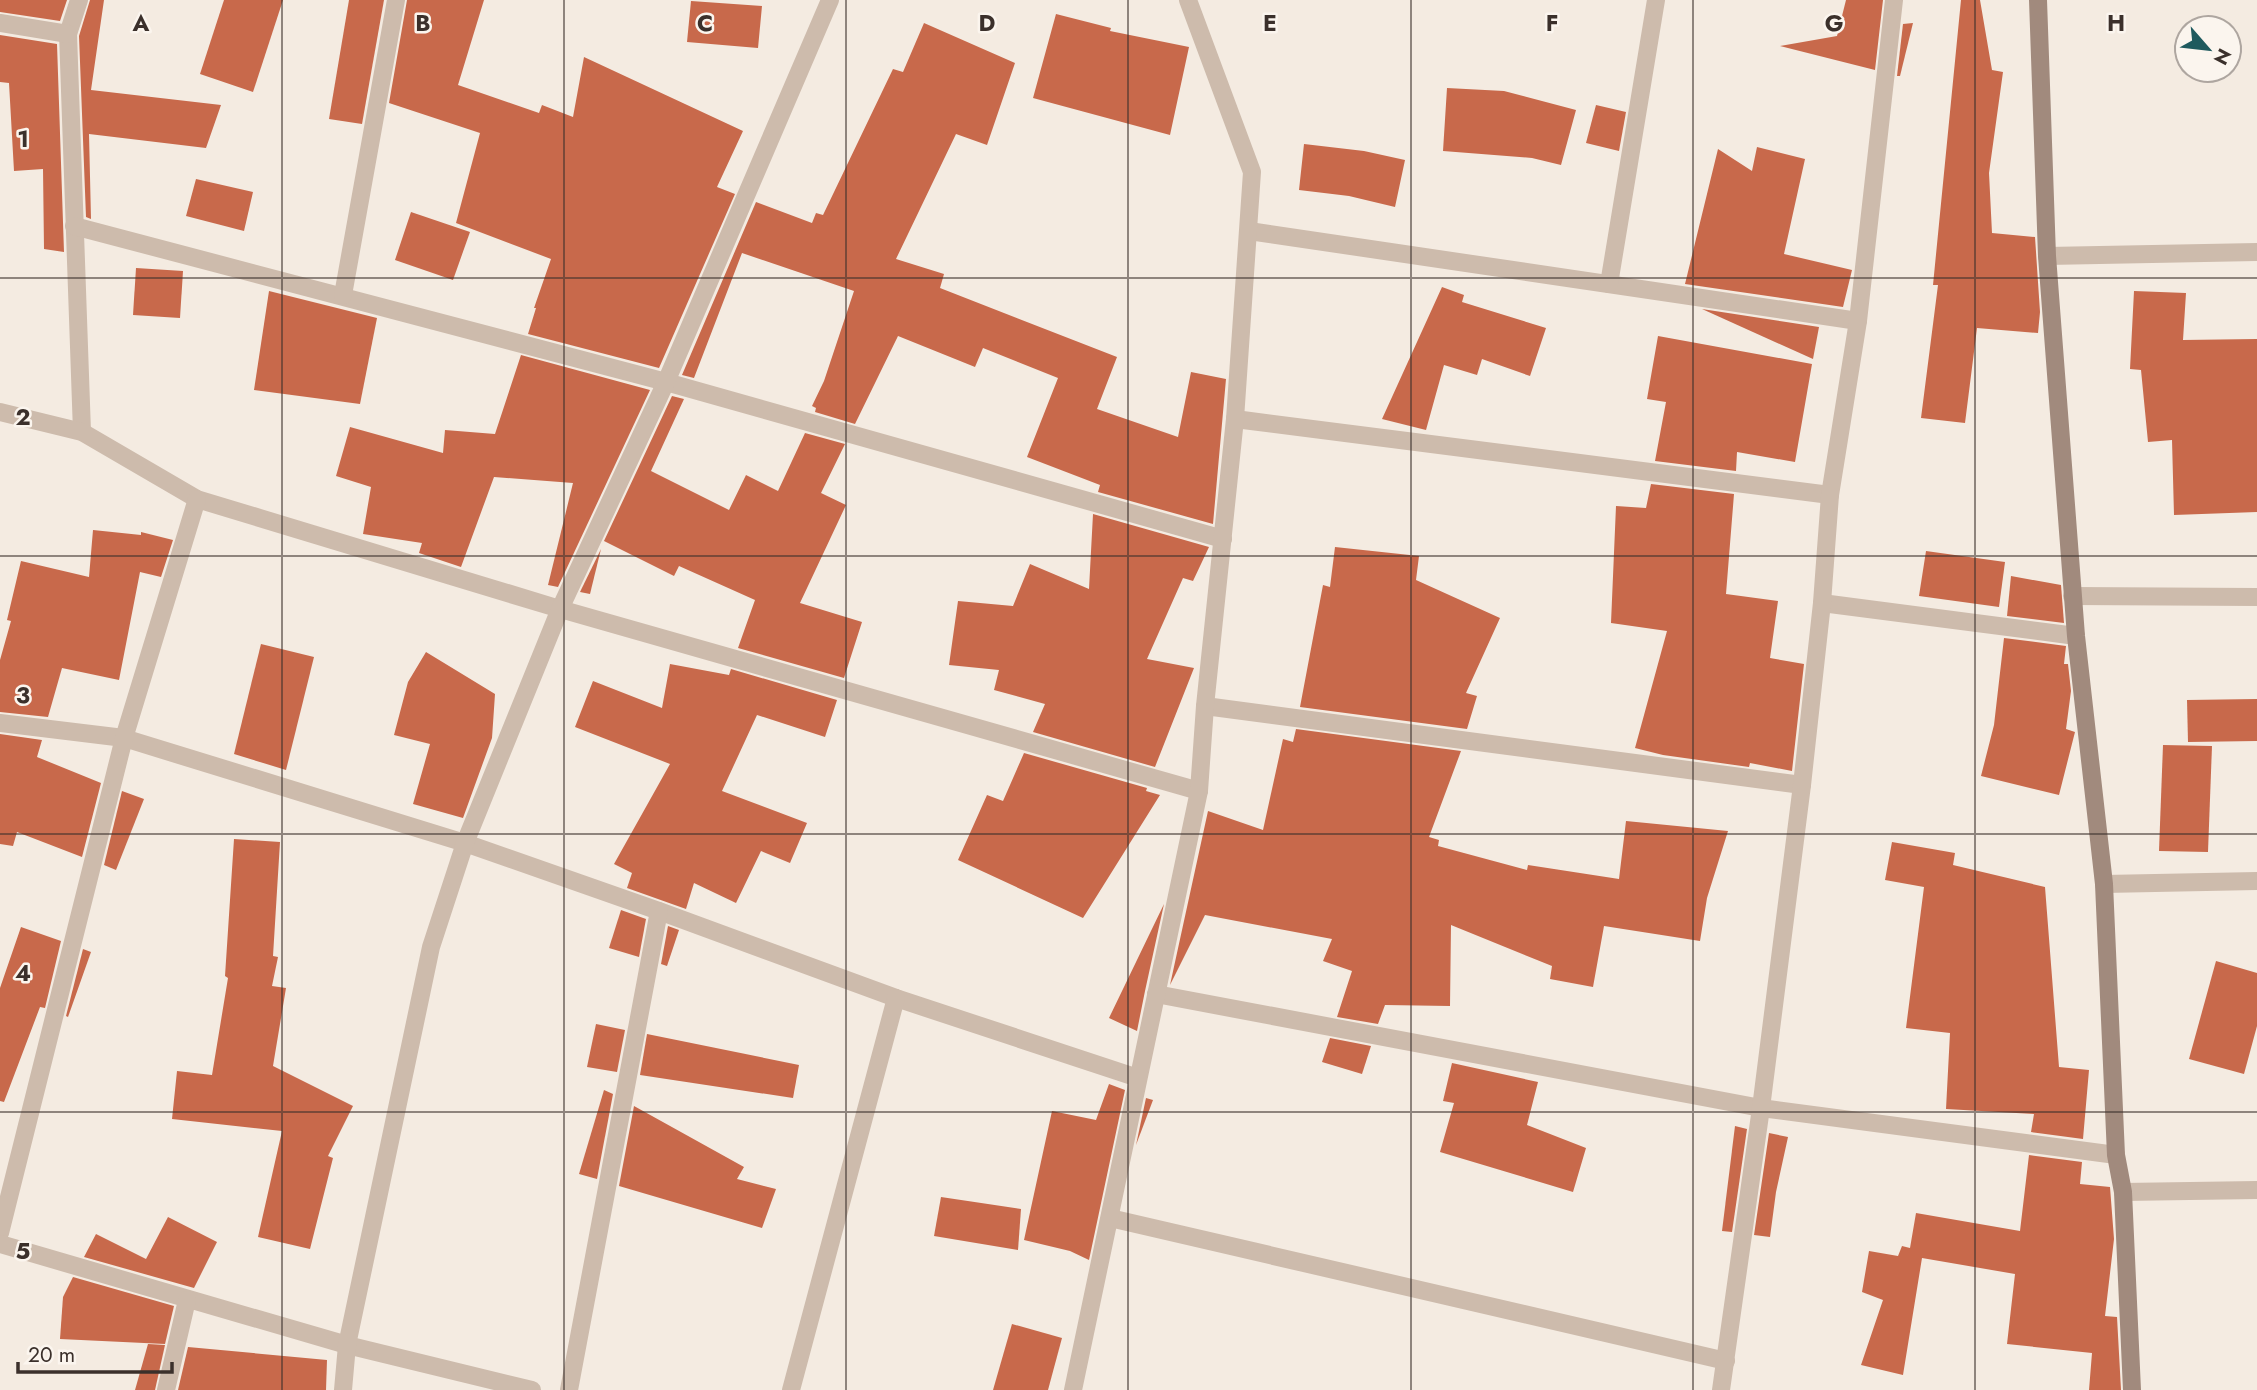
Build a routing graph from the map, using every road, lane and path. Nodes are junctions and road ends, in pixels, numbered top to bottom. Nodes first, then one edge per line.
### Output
1 (79, 0) edge
2 (396, 0) edge
3 (830, 0) edge
4 (1188, 0) edge
5 (1656, 0) edge
6 (1894, 0) edge
7 (2038, 0) edge
8 (0, 23) edge
9 (68, 34) junction
10 (74, 226) junction
11 (1249, 231) junction
12 (2257, 252) edge
13 (2047, 256) junction
14 (1609, 284) junction
15 (343, 295) junction
16 (1858, 321) junction
17 (666, 382) junction
18 (0, 412) edge
19 (1235, 419) junction
20 (82, 432) junction
21 (1830, 495) junction
22 (197, 499) junction
23 (1223, 539) junction
24 (2072, 596) junction
25 (2257, 597) edge
26 (1822, 603) junction
27 (559, 608) junction
28 (2076, 636) junction
29 (1205, 706) junction
30 (0, 723) edge
31 (124, 738) junction
32 (1802, 785) junction
33 (1199, 791) junction
34 (465, 843) junction
35 (2257, 881) edge
36 (2104, 884) junction
37 (659, 911) junction
38 (1156, 994) junction
39 (896, 998) junction
40 (1138, 1078) junction
41 (1761, 1108) junction
42 (2116, 1155) junction
43 (2257, 1190) edge
44 (2123, 1192) junction
45 (1110, 1218) junction
46 (0, 1233) edge
47 (0, 1244) edge
48 (187, 1300) junction
49 (347, 1345) junction
50 (1726, 1361) junction
51 (166, 1390) edge
52 (342, 1390) edge
53 (532, 1390) edge
54 (569, 1390) edge
55 (791, 1390) edge
56 (1073, 1390) edge
57 (1721, 1390) edge
58 (2132, 1390) edge

1 - 9 street
2 - 15 street
3 - 17 street
4 - 11 street
5 - 14 street
6 - 16 street
7 - 13 street
8 - 9 street
9 - 10 street
10 - 15 street
10 - 20 street
11 - 14 street
11 - 19 street
12 - 13 street
13 - 24 street
14 - 16 street
15 - 17 street
16 - 21 street
17 - 23 street
17 - 27 street
18 - 20 street
19 - 21 street
19 - 23 street
20 - 22 street
21 - 26 street
22 - 27 street
22 - 31 street
23 - 29 street
24 - 25 street
24 - 28 street
26 - 28 street
26 - 32 street
27 - 33 street
27 - 34 street
28 - 36 street
29 - 32 street
29 - 33 street
30 - 31 street
31 - 34 street
31 - 46 street
32 - 41 street
33 - 38 street
34 - 37 street
34 - 49 street
35 - 36 street
36 - 42 street
37 - 39 street
37 - 54 street
38 - 40 street
38 - 41 street
39 - 40 street
39 - 55 street
40 - 45 street
41 - 42 street
41 - 50 street
42 - 44 street
43 - 44 street
44 - 58 street
45 - 50 street
45 - 56 street
47 - 48 street
48 - 49 street
48 - 51 street
49 - 52 street
49 - 53 street
50 - 57 street

